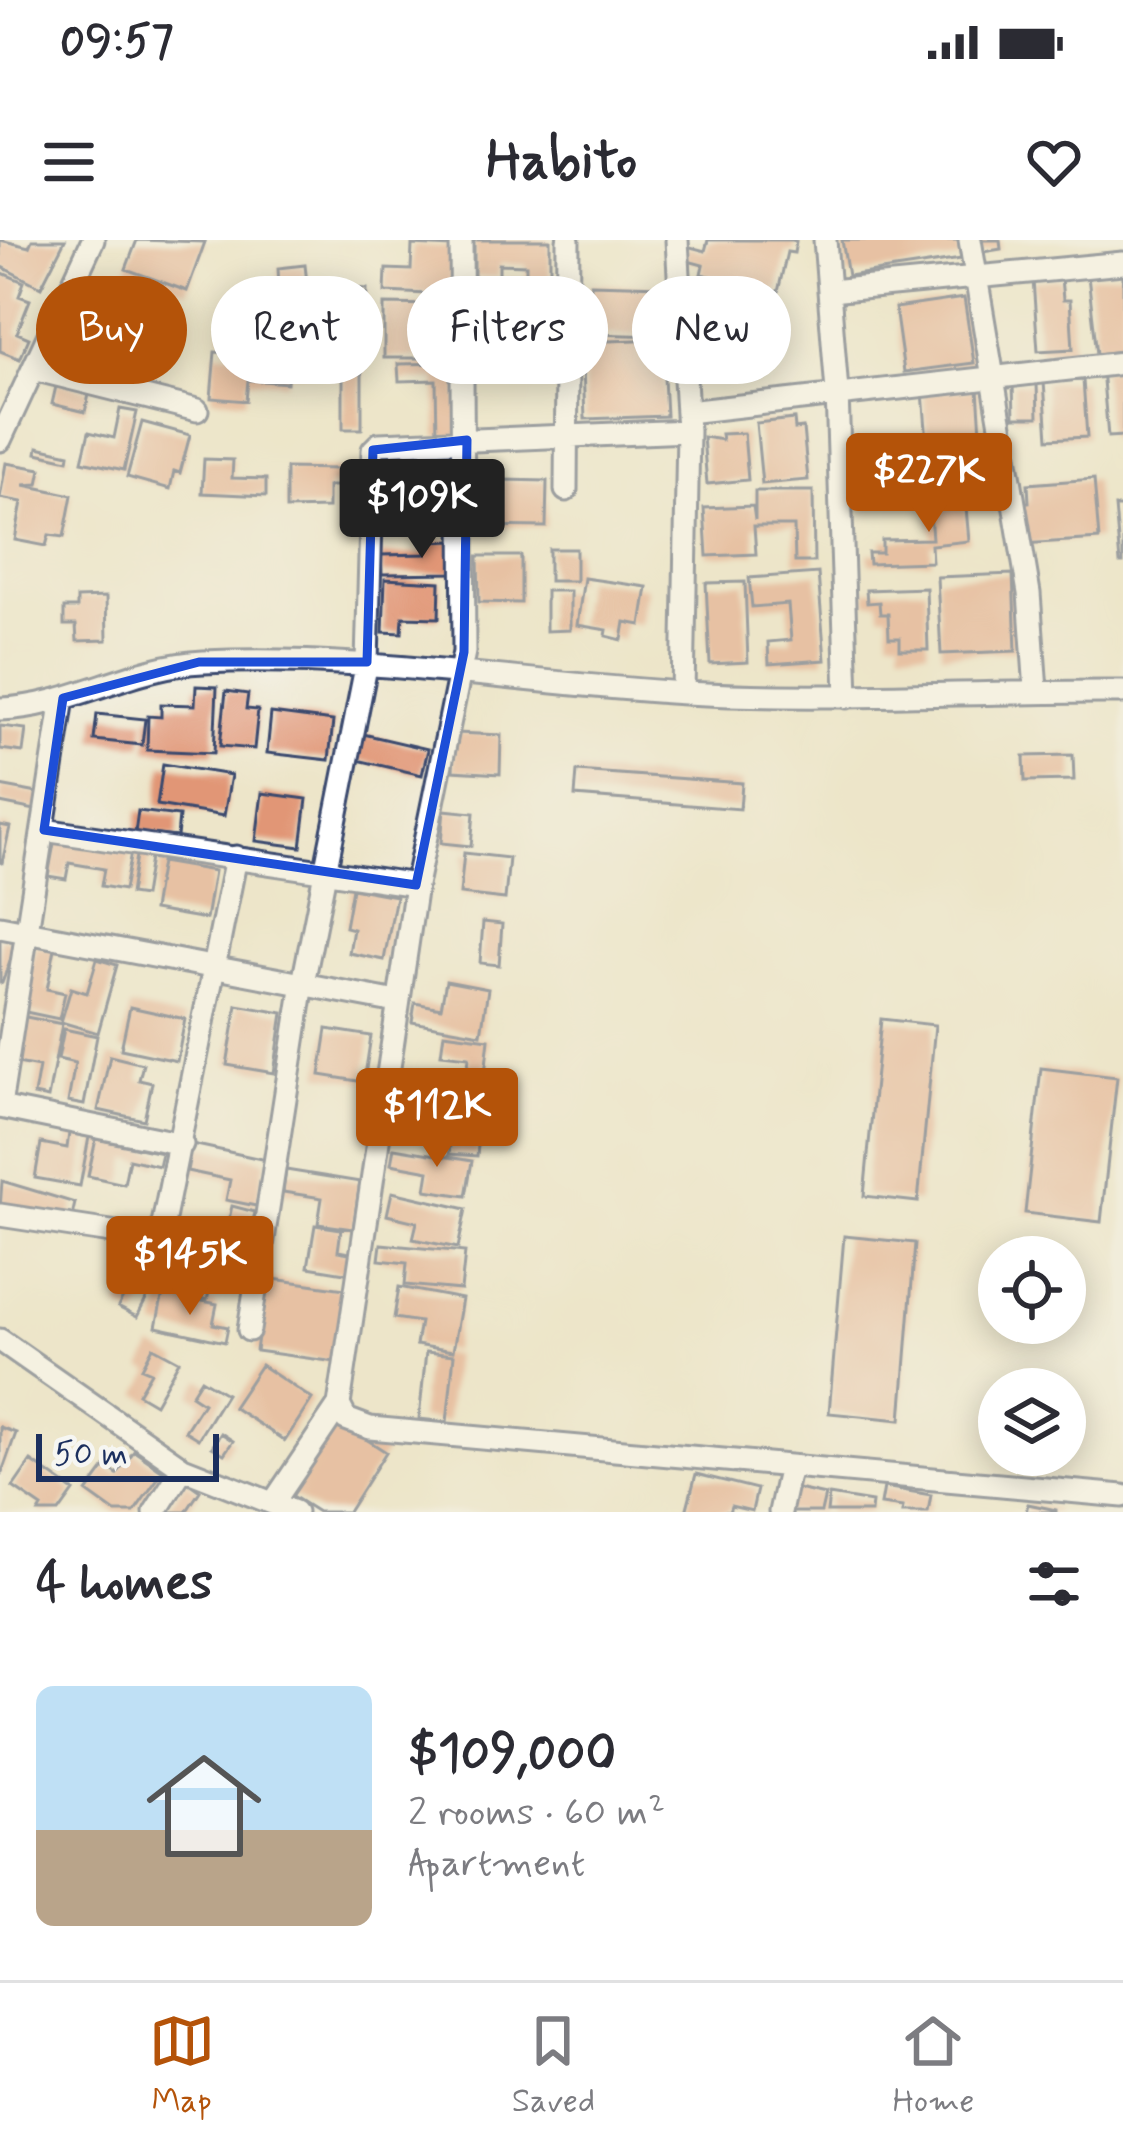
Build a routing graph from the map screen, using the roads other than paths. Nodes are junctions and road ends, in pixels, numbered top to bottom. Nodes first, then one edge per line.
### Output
1 (93, 240) edge
2 (461, 240) edge
3 (568, 240) edge
4 (677, 240) edge
5 (825, 240) edge
6 (970, 240) edge
7 (1123, 263) edge
8 (975, 280) junction
9 (830, 291) junction
10 (1123, 363) edge
11 (33, 369) junction
12 (991, 377) junction
13 (837, 392) junction
14 (197, 410) dead end
15 (687, 421) junction
16 (566, 438) junction
17 (0, 440) edge
18 (466, 440) junction
19 (566, 490) dead end
20 (367, 662) junction
21 (459, 669) junction
22 (1036, 692) junction
23 (1123, 692) edge
24 (683, 693) junction
25 (847, 697) junction
26 (63, 698) junction
27 (0, 709) edge
28 (44, 830) junction
29 (236, 857) junction
30 (324, 869) junction
31 (416, 885) junction
32 (0, 927) edge
33 (30, 933) junction
34 (217, 970) junction
35 (303, 983) junction
36 (398, 1002) junction
37 (0, 1106) edge
38 (182, 1144) junction
39 (0, 1215) edge
40 (249, 1330) dead end
41 (0, 1340) edge
42 (340, 1405) junction
43 (790, 1466) junction
44 (183, 1468) junction
45 (1123, 1496) edge
46 (273, 1503) junction
47 (154, 1512) edge
48 (295, 1512) edge
49 (780, 1512) edge

1 - 11 street
2 - 18 street
3 - 16 street
4 - 15 street
5 - 9 street
6 - 8 street
7 - 8 street
8 - 9 street
8 - 12 street
9 - 13 street
10 - 12 street
11 - 14 street
11 - 17 street
12 - 13 street
12 - 22 street
13 - 15 street
13 - 25 street
15 - 16 street
15 - 24 street
16 - 18 street
16 - 19 street
18 - 20 street
18 - 21 street
20 - 21 street
20 - 26 street
20 - 30 street
21 - 24 street
21 - 31 street
22 - 23 street
22 - 25 street
24 - 25 street
26 - 27 street
26 - 28 street
28 - 29 street
28 - 33 street
29 - 30 street
29 - 34 street
30 - 31 street
30 - 35 street
31 - 36 street
32 - 33 street
33 - 34 street
33 - 37 street
34 - 35 street
34 - 38 street
35 - 36 street
35 - 40 street
36 - 42 street
37 - 38 street
38 - 39 street
41 - 44 street
42 - 43 street
42 - 46 street
43 - 45 street
43 - 49 street
44 - 46 street
44 - 47 street
46 - 48 street

